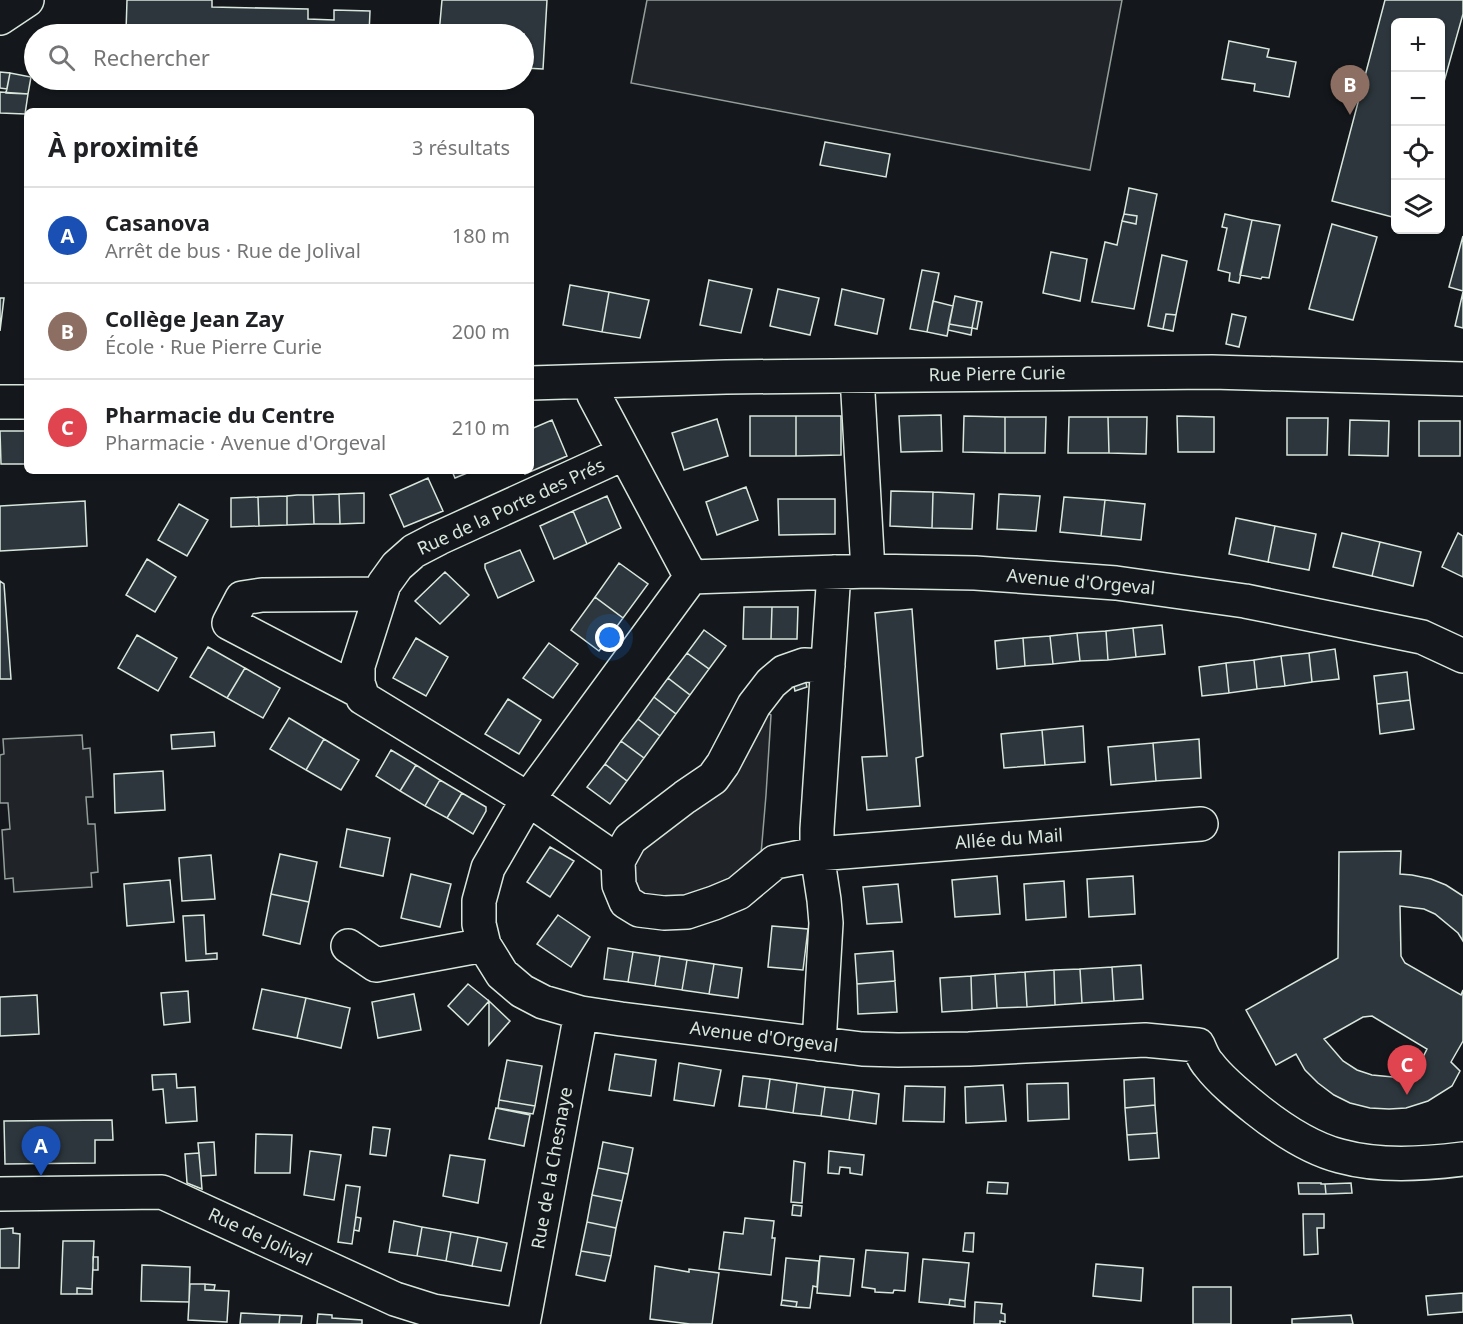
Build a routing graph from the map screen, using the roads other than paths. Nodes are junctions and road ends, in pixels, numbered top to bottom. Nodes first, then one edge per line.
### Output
1 (27, 0) edge
2 (0, 18) edge
3 (857, 376) junction
4 (1463, 379) edge
5 (592, 382) junction
6 (534, 383) edge
7 (0, 402) edge
8 (24, 402) edge
9 (626, 453) junction
10 (867, 571) junction
11 (834, 572) junction
12 (692, 577) junction
13 (381, 594) junction
14 (1463, 656) edge
15 (828, 666) junction
16 (361, 692) junction
17 (528, 799) junction
18 (1202, 824) dead end
19 (817, 854) junction
20 (618, 861) junction
21 (484, 945) junction
22 (348, 946) dead end
23 (581, 1013) junction
24 (819, 1044) junction
25 (1463, 1159) edge
26 (0, 1194) edge
27 (513, 1324) edge
28 (523, 1324) edge

1 - 2 street
3 - 4 street, Rue Pierre Curie
3 - 5 street, Rue Pierre Curie
3 - 10 street
5 - 6 street, Rue Pierre Curie
5 - 9 street
7 - 8 street
9 - 12 street
9 - 13 street, Rue de la Porte des Prés
10 - 11 street, Avenue d'Orgeval
10 - 14 street, Avenue d'Orgeval
11 - 12 street, Avenue d'Orgeval
11 - 15 street
12 - 17 street, Avenue d'Orgeval
13 - 16 street, Rue de la Porte des Prés
13 - 16 street
15 - 19 street
15 - 20 street
16 - 17 street
17 - 20 street
17 - 21 street, Avenue d'Orgeval
18 - 19 street, Allée du Mail
19 - 20 street, Allée du Mail
19 - 24 street
21 - 22 street
21 - 23 street, Avenue d'Orgeval
23 - 24 street, Avenue d'Orgeval
23 - 28 street, Rue de la Chesnaye
24 - 25 street, Avenue d'Orgeval
26 - 27 street, Rue de Jolival

